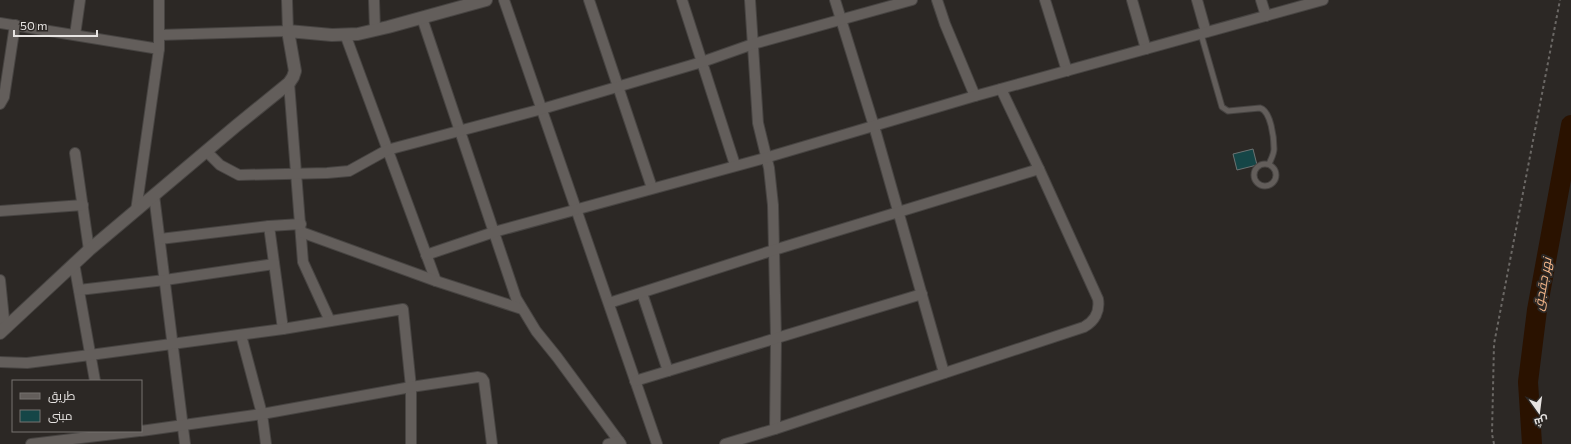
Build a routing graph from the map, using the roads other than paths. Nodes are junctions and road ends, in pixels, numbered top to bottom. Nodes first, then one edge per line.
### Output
1 (80, 0) edge
2 (159, 0) edge
3 (287, 0) edge
4 (374, 0) edge
5 (486, 0) edge
6 (504, 0) edge
7 (589, 0) edge
8 (682, 0) edge
9 (750, 0) edge
10 (835, 0) edge
11 (912, 0) edge
12 (938, 0) edge
13 (1045, 0) edge
14 (1132, 0) edge
15 (1197, 0) edge
16 (1262, 0) edge
17 (1323, 0) edge
18 (456, 4) edge
19 (1266, 16) junction
20 (422, 18) junction
21 (841, 19) junction
22 (0, 23) edge
23 (15, 25) junction
24 (375, 30) junction
25 (288, 32) junction
26 (1204, 33) junction
27 (345, 34) junction
28 (75, 35) junction
29 (159, 35) junction
30 (753, 44) junction
31 (159, 48) junction
32 (1146, 49) junction
33 (702, 62) junction
34 (1067, 71) junction
35 (289, 83) junction
36 (617, 87) junction
37 (1001, 89) junction
38 (975, 96) junction
39 (0, 104) edge
40 (542, 109) junction
41 (874, 126) junction
42 (461, 130) junction
43 (387, 150) junction
44 (206, 151) junction
45 (75, 153) dead end
46 (766, 158) junction
47 (1269, 164) junction
48 (735, 165) junction
49 (1040, 169) junction
50 (297, 173) junction
51 (652, 188) junction
52 (154, 195) junction
53 (83, 205) junction
54 (576, 208) junction
55 (0, 211) edge
56 (136, 211) junction
57 (899, 213) junction
58 (269, 226) junction
59 (301, 228) junction
60 (494, 232) junction
61 (160, 239) junction
62 (89, 250) junction
63 (774, 250) junction
64 (426, 255) junction
65 (74, 264) junction
66 (274, 264) junction
67 (0, 280) edge
68 (165, 280) junction
69 (436, 281) junction
70 (79, 290) junction
71 (642, 293) junction
72 (922, 294) junction
73 (609, 303) junction
74 (522, 309) junction
75 (330, 321) junction
76 (283, 330) junction
77 (2, 331) edge
78 (241, 335) junction
79 (776, 339) junction
80 (173, 344) junction
81 (90, 355) junction
82 (0, 362) edge
83 (668, 371) junction
84 (944, 373) junction
85 (95, 380) edge
86 (635, 381) junction
87 (411, 387) junction
88 (262, 414) junction
89 (183, 425) junction
90 (775, 429) junction
91 (142, 431) edge
92 (122, 432) edge
93 (104, 433) edge
94 (45, 443) edge
95 (620, 443) edge
96 (31, 444) edge
97 (185, 444) edge
98 (266, 444) edge
99 (411, 444) edge
100 (492, 444) edge
101 (608, 444) edge
102 (657, 444) edge
103 (727, 444) edge

1 - 28 street
2 - 29 street
3 - 25 street
4 - 24 street
5 - 18 street
6 - 40 street
7 - 36 street
8 - 33 street
9 - 30 street
10 - 21 street
11 - 21 street
12 - 38 street
13 - 34 street
14 - 32 street
15 - 26 street
16 - 19 street
17 - 19 street
18 - 20 street
19 - 26 street
20 - 24 street
20 - 42 street
21 - 30 street
21 - 41 street
22 - 23 street
23 - 28 street
23 - 39 street
24 - 27 street
25 - 27 street
25 - 29 street
25 - 35 street
26 - 32 street
26 - 47 lane
27 - 43 street
28 - 31 street
29 - 31 street
30 - 33 street
30 - 46 street
31 - 56 street
32 - 34 street
33 - 36 street
33 - 48 street
34 - 37 street
35 - 44 street
35 - 50 street
36 - 40 street
36 - 51 street
37 - 38 street
37 - 49 street
38 - 41 street
40 - 42 street
40 - 54 street
41 - 46 street
41 - 57 street
42 - 43 street
42 - 60 street
43 - 50 street
43 - 64 street
44 - 50 street
44 - 52 street
45 - 53 street
46 - 48 street
46 - 63 street
47 - 47 lane
48 - 51 street
49 - 57 street
49 - 84 street
50 - 59 street
51 - 54 street
52 - 56 street
52 - 61 street
53 - 55 street
53 - 62 street
54 - 60 street
54 - 73 street
56 - 62 street
57 - 63 street
57 - 72 street
58 - 59 street
58 - 61 street
58 - 66 street
59 - 69 street
59 - 75 street
60 - 64 street
60 - 74 street
61 - 68 street
62 - 65 street
63 - 71 street
63 - 79 street
64 - 69 street
65 - 70 street
65 - 77 street
66 - 68 street
66 - 76 street
67 - 77 street
68 - 70 street
68 - 80 street
69 - 74 street
70 - 81 street
71 - 73 street
71 - 83 street
72 - 79 street
72 - 84 street
73 - 86 street
74 - 95 street
75 - 76 street
75 - 87 street
76 - 78 street
78 - 80 street
78 - 88 street
79 - 83 street
79 - 90 street
80 - 81 street
80 - 89 street
81 - 82 street
81 - 85 street
83 - 86 street
84 - 90 street
86 - 102 street
87 - 88 street
87 - 99 street
87 - 100 street
88 - 89 street
88 - 98 street
89 - 91 street
89 - 97 street
90 - 103 street
92 - 93 street
93 - 94 street
94 - 96 street
95 - 101 street

